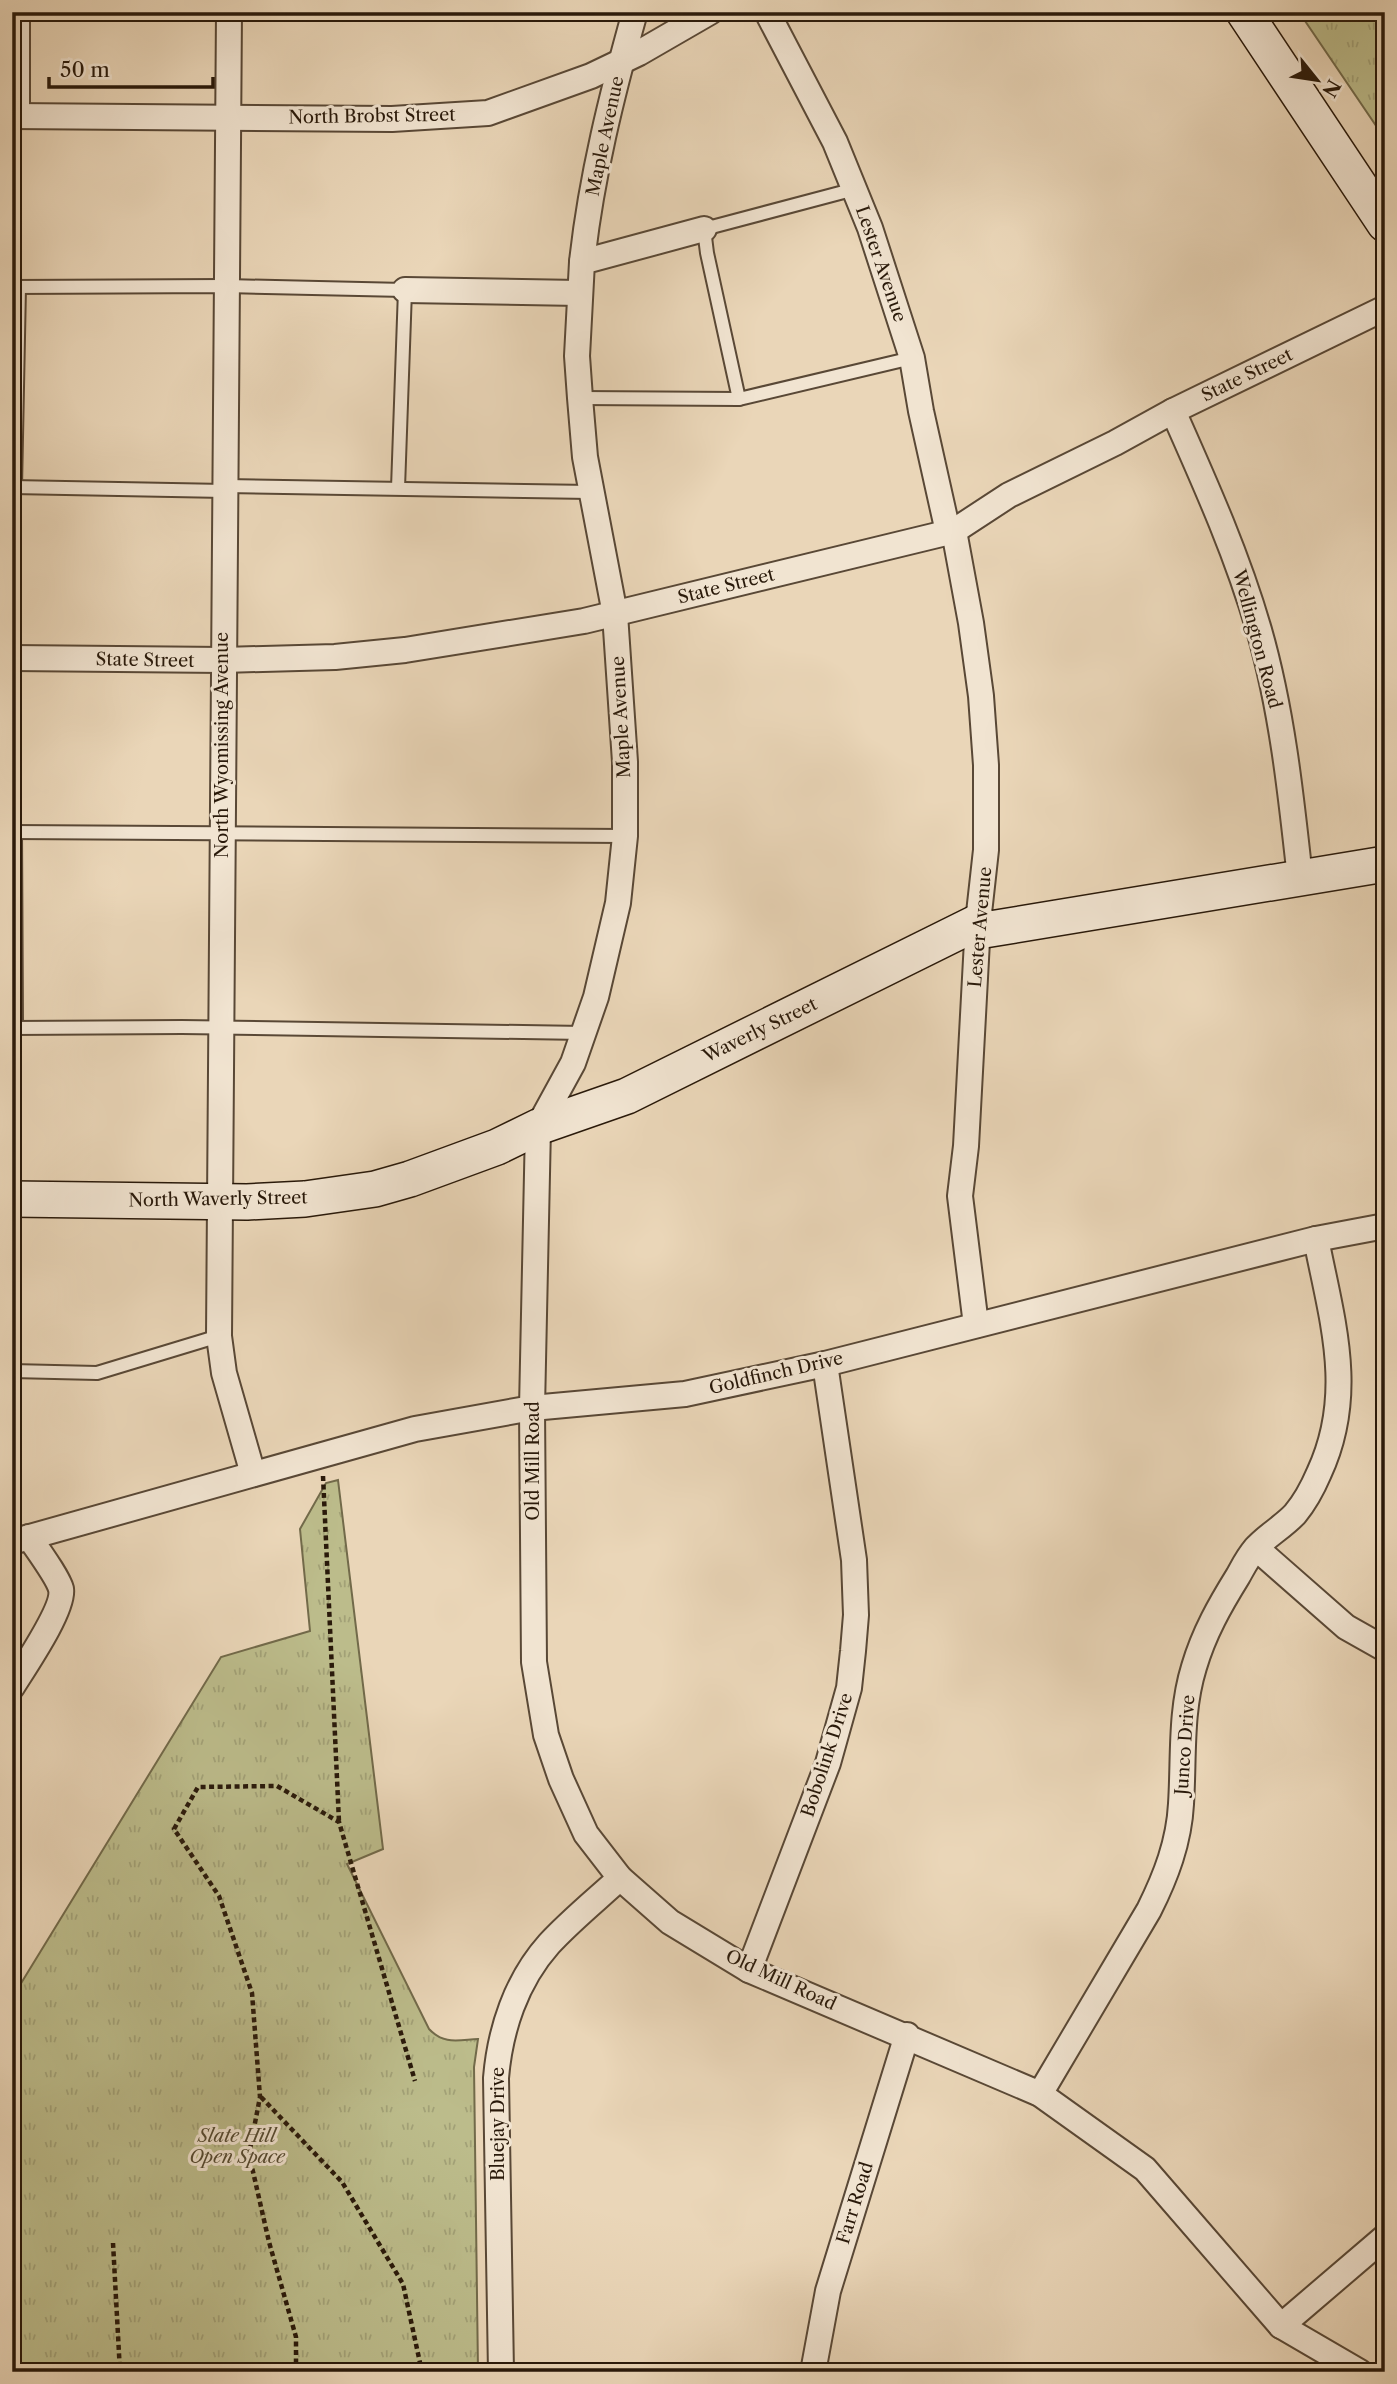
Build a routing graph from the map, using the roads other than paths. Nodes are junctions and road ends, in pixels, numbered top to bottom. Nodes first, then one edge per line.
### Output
1 (23, 12) edge
2 (229, 12) edge
3 (635, 12) edge
4 (710, 12) edge
5 (767, 12) edge
6 (1244, 12) edge
7 (621, 62) junction
8 (17, 116) edge
9 (228, 117) junction
10 (855, 189) junction
11 (1385, 224) edge
12 (704, 229) junction
13 (582, 262) junction
14 (226, 286) junction
15 (15, 287) edge
16 (405, 290) junction
17 (579, 293) junction
18 (1385, 308) edge
19 (912, 358) junction
20 (580, 398) junction
21 (738, 399) junction
22 (1173, 411) junction
23 (14, 487) edge
24 (398, 488) junction
25 (225, 489) junction
26 (591, 492) junction
27 (951, 531) junction
28 (615, 614) junction
29 (12, 658) edge
30 (223, 660) junction
31 (13, 832) edge
32 (222, 834) junction
33 (625, 836) junction
34 (1385, 864) edge
35 (1300, 878) junction
36 (978, 927) junction
37 (14, 1027) edge
38 (220, 1029) junction
39 (584, 1033) junction
40 (538, 1127) junction
41 (12, 1199) edge
42 (218, 1201) junction
43 (1385, 1226) edge
44 (1316, 1239) junction
45 (976, 1325) junction
46 (219, 1336) junction
47 (825, 1364) junction
48 (12, 1371) edge
49 (532, 1408) junction
50 (253, 1474) junction
51 (21, 1539) edge
52 (1256, 1548) junction
53 (1385, 1650) edge
54 (12, 1687) edge
55 (620, 1878) junction
56 (749, 1970) junction
57 (907, 2035) junction
58 (1040, 2094) junction
59 (1385, 2237) edge
60 (1281, 2326) junction
61 (501, 2372) edge
62 (813, 2372) edge
63 (1360, 2372) edge

1 - 8 lane
2 - 9 street, North Wyomissing Avenue
3 - 7 street, Maple Avenue
4 - 7 street, North Brobst Street
5 - 10 street, Lester Avenue
6 - 11 street
7 - 9 street, North Brobst Street
7 - 13 street, Maple Avenue
8 - 9 street, North Brobst Street
9 - 14 street, North Wyomissing Avenue
10 - 12 lane
10 - 19 street, Lester Avenue
12 - 13 street
12 - 21 lane
13 - 17 street, Maple Avenue
14 - 15 lane
14 - 16 lane
14 - 25 street, North Wyomissing Avenue
15 - 23 lane
16 - 17 street
16 - 24 lane
17 - 20 street, Maple Avenue
18 - 22 street, State Street
19 - 21 lane
19 - 27 street, Lester Avenue
20 - 21 lane
20 - 26 street, Maple Avenue
22 - 27 street, State Street
22 - 35 street, Wellington Road
23 - 25 lane
24 - 25 lane
24 - 26 lane
25 - 30 street, North Wyomissing Avenue
26 - 28 street, Maple Avenue
27 - 28 street, State Street
27 - 36 street, Lester Avenue
28 - 30 street, State Street
28 - 33 street, Maple Avenue
29 - 30 street, State Street
30 - 32 street, North Wyomissing Avenue
31 - 32 lane
31 - 37 lane
32 - 33 lane
32 - 38 street, North Wyomissing Avenue
33 - 39 street, Maple Avenue
34 - 35 street, Waverly Street
35 - 36 street, Waverly Street
36 - 40 street, Waverly Street
36 - 45 street, Lester Avenue
37 - 38 lane
38 - 39 lane
38 - 42 street, North Wyomissing Avenue
39 - 40 street, Maple Avenue
40 - 42 street, North Waverly Street
40 - 49 street, Old Mill Road
41 - 42 street, North Waverly Street
42 - 46 street, North Wyomissing Avenue
43 - 44 street, Goldfinch Drive
44 - 45 street, Goldfinch Drive
44 - 52 street, Junco Drive
45 - 47 street, Goldfinch Drive
46 - 48 lane
46 - 50 street, North Wyomissing Avenue
47 - 49 street, Goldfinch Drive
47 - 56 street, Bobolink Drive
49 - 50 street, Goldfinch Drive
49 - 55 street, Old Mill Road
50 - 51 street, Goldfinch Drive
51 - 54 street
52 - 53 street
52 - 58 street, Junco Drive
55 - 56 street, Old Mill Road
55 - 61 street, Bluejay Drive
56 - 57 street, Old Mill Road
57 - 58 street, Old Mill Road
57 - 62 street, Farr Road
58 - 60 street, Old Mill Road
59 - 60 street
60 - 63 street, Old Mill Road

